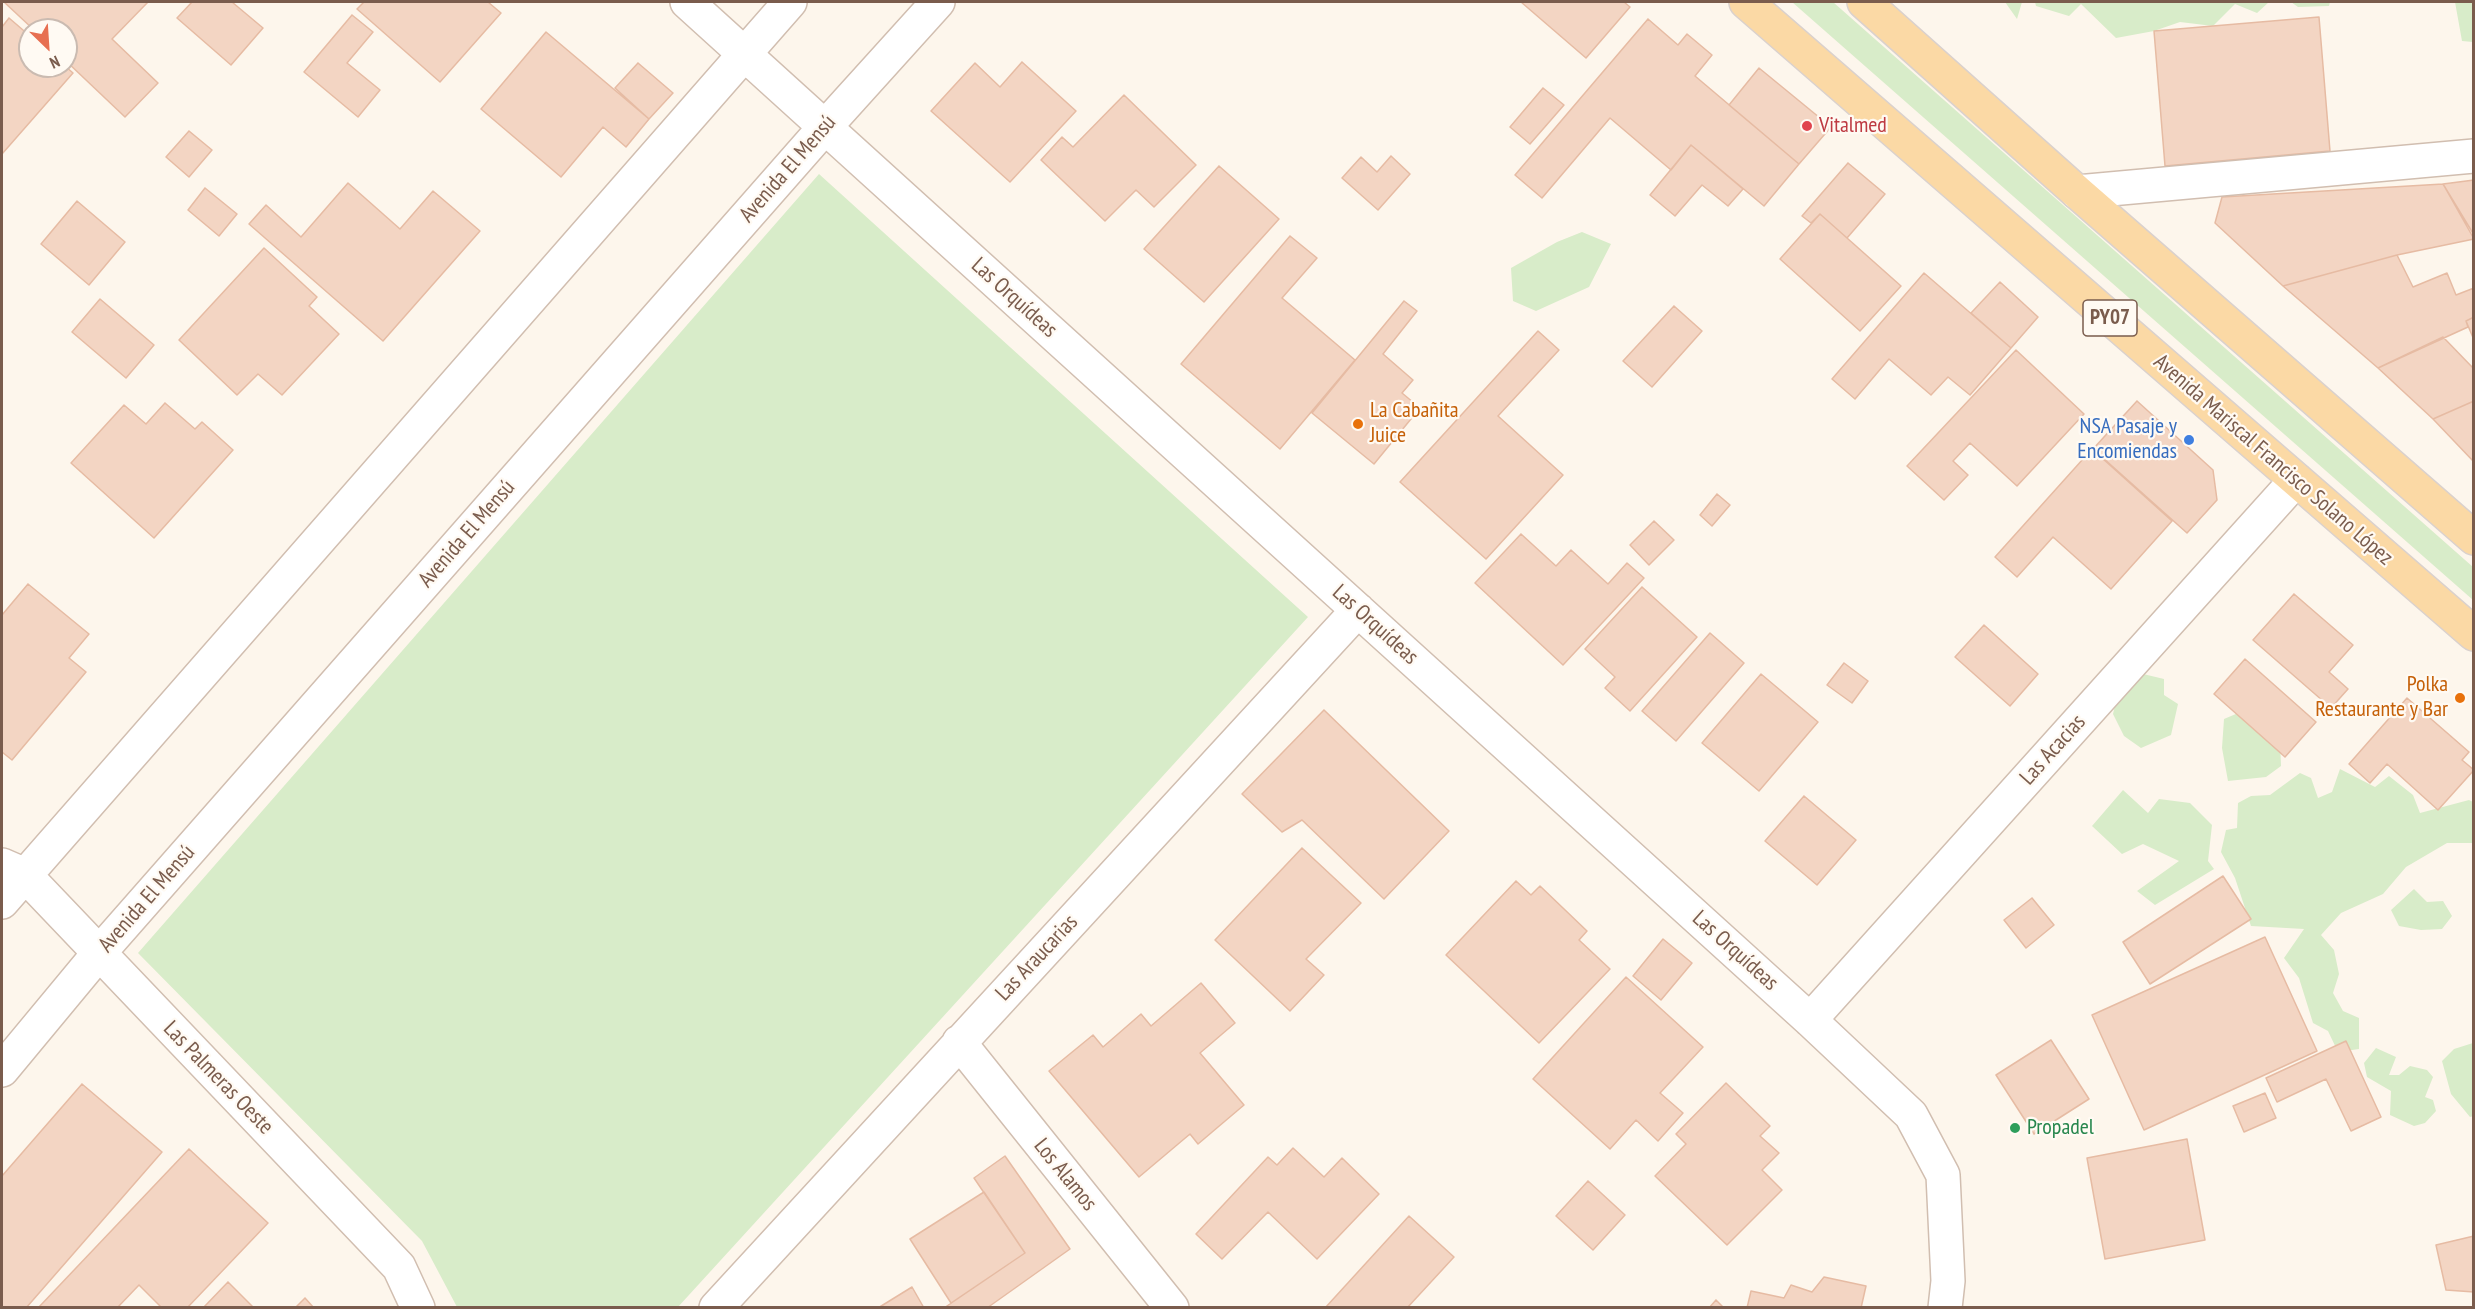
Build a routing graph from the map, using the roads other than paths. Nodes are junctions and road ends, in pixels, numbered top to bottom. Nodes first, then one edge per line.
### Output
1 (687, 2) edge
2 (790, 2) edge
3 (938, 2) edge
4 (1746, 2) edge
5 (1864, 2) edge
6 (744, 53) junction
7 (825, 127) junction
8 (2474, 156) edge
9 (2077, 192) junction
10 (2296, 480) junction
11 (2474, 538) edge
12 (1358, 610) junction
13 (2474, 634) edge
14 (13, 870) edge
15 (2, 902) edge
16 (99, 953) junction
17 (1810, 1020) junction
18 (959, 1042) junction
19 (2, 1070) edge
20 (418, 1308) edge
21 (716, 1308) edge
22 (1172, 1308) edge
23 (1945, 1308) edge

1 - 6 street, Las Orquídeas
2 - 6 street
3 - 7 street, Avenida El Mensú
4 - 10 main road, Avenida Mariscal Francisco Solano López / PY07
5 - 9 main road
6 - 7 street, Las Orquídeas
6 - 14 street
7 - 12 street, Las Orquídeas
7 - 16 street, Avenida El Mensú
8 - 9 street
9 - 11 main road
10 - 13 main road, Avenida Mariscal Francisco Solano López / PY07
10 - 17 street, Las Acacias
12 - 17 street, Las Orquídeas
12 - 18 street, Las Araucarias
14 - 15 street
14 - 16 street, Las Palmeras Oeste
16 - 19 street, Avenida El Mensú
16 - 20 street, Las Palmeras Oeste
17 - 23 street, Las Orquídeas
18 - 21 street, Las Araucarias
18 - 22 street, Los Alamos

